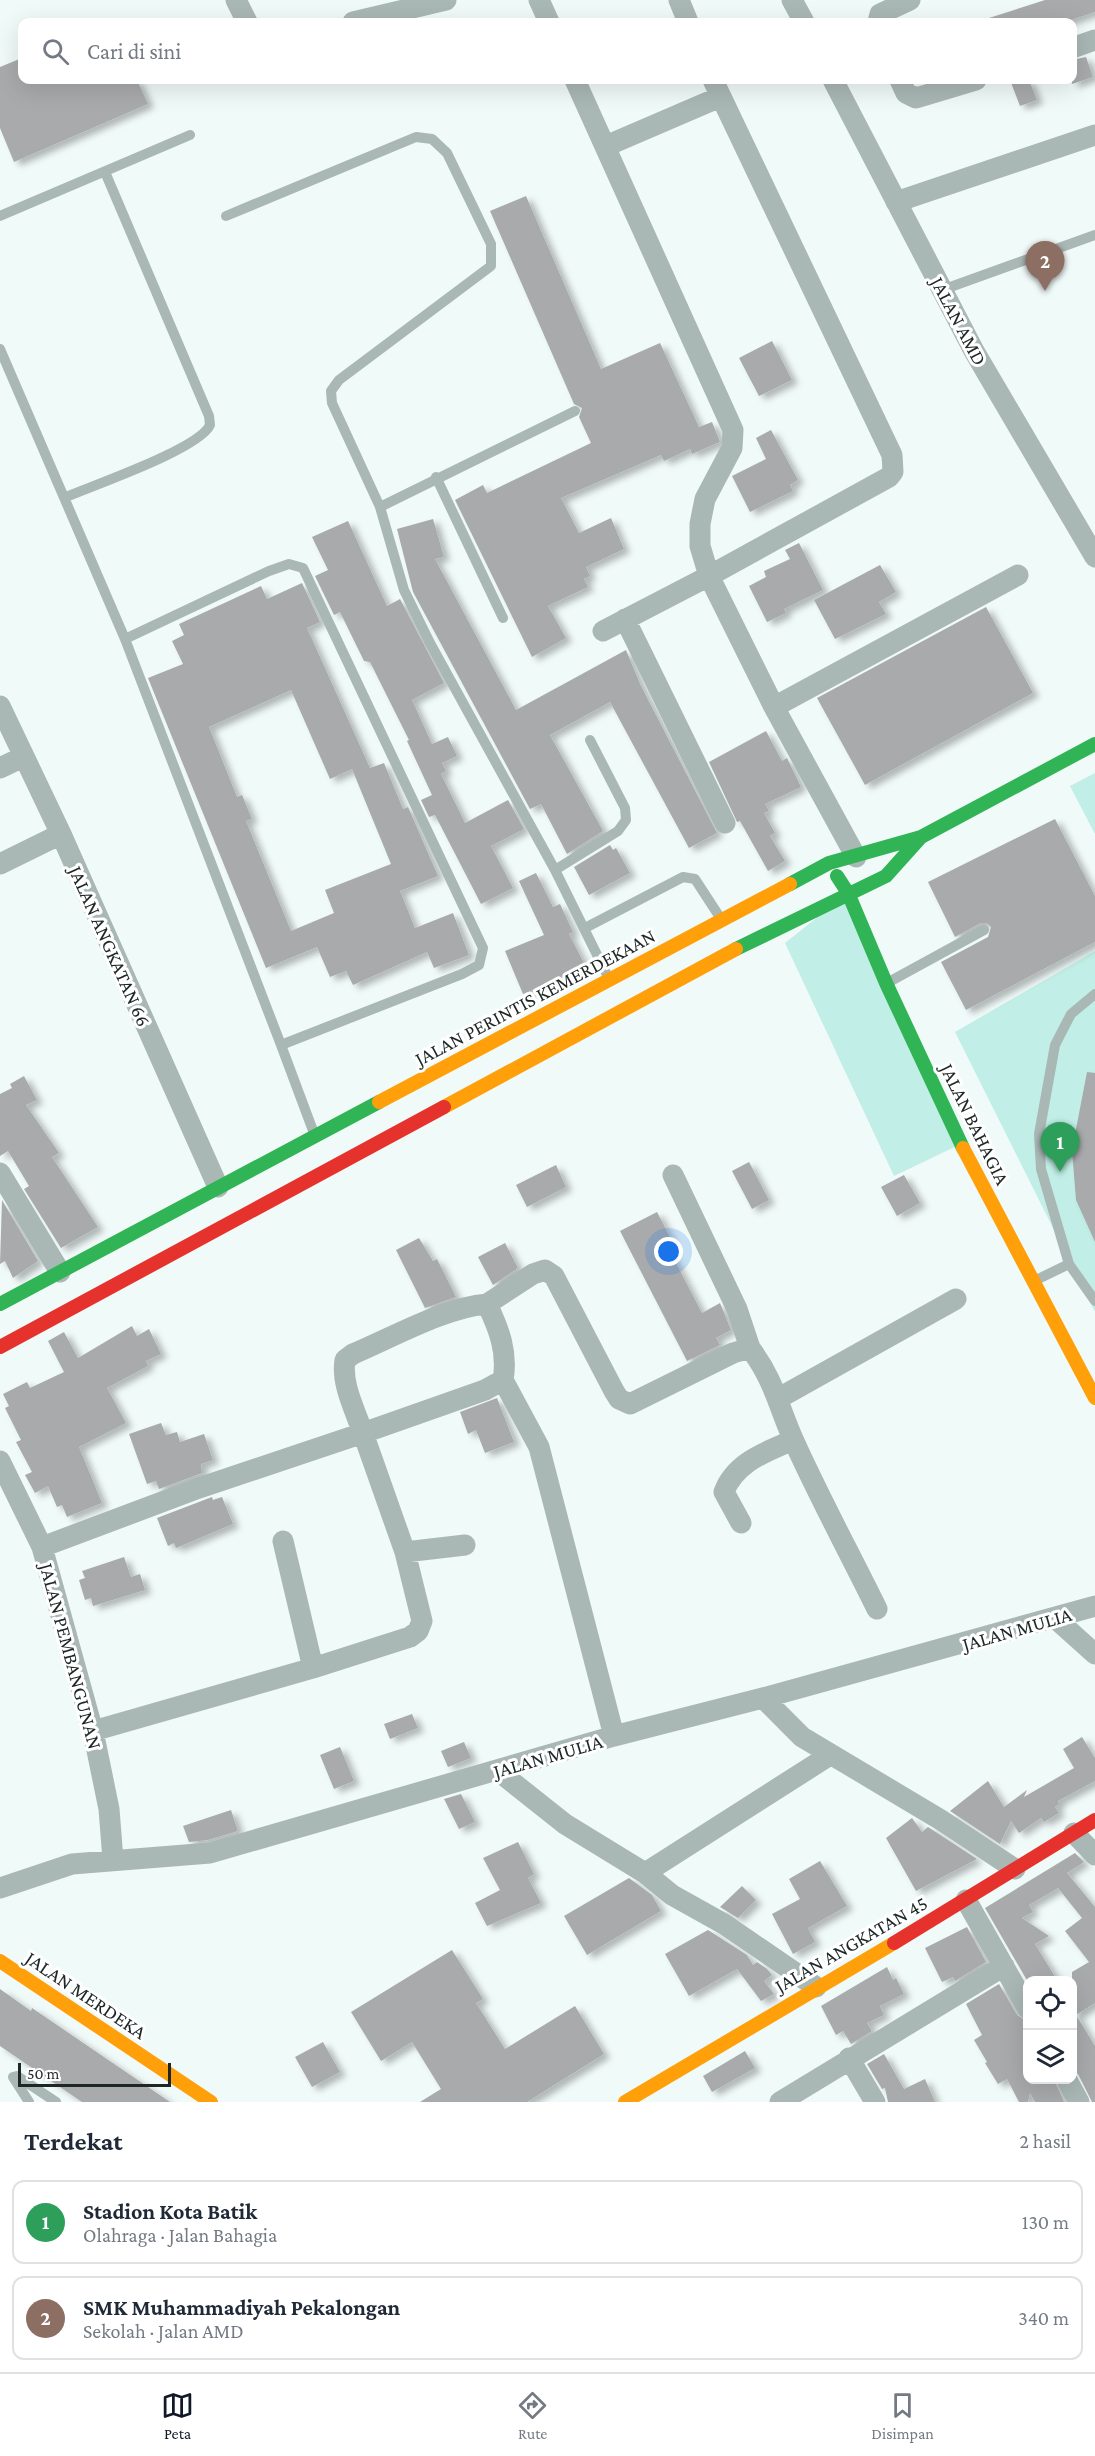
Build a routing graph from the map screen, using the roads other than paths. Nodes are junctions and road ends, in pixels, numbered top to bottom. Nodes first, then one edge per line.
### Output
1 (236, 0) edge
2 (446, 0) edge
3 (539, 0) edge
4 (679, 0) edge
5 (792, 0) edge
6 (910, 0) edge
7 (245, 18) edge
8 (370, 18) edge
9 (547, 18) edge
10 (686, 18) edge
11 (802, 18) edge
12 (879, 18) edge
13 (1095, 40) edge
14 (1077, 46) edge
15 (577, 84) edge
16 (835, 84) edge
17 (902, 84) edge
18 (963, 84) edge
19 (717, 88) edge
20 (190, 135) dead end
21 (1095, 135) edge
22 (606, 146) junction
23 (105, 172) junction
24 (896, 202) junction
25 (0, 216) edge
26 (226, 216) dead end
27 (1095, 234) edge
28 (942, 290) junction
29 (0, 349) edge
30 (575, 411) dead end
31 (436, 477) junction
32 (66, 496) junction
33 (380, 507) junction
34 (1095, 557) edge
35 (1018, 575) dead end
36 (709, 576) junction
37 (503, 618) dead end
38 (625, 619) junction
39 (603, 631) dead end
40 (125, 639) junction
41 (0, 706) edge
42 (774, 706) junction
43 (590, 740) dead end
44 (1095, 744) edge
45 (23, 757) junction
46 (0, 768) edge
47 (725, 824) dead end
48 (61, 834) junction
49 (921, 837) junction
50 (856, 857) junction
51 (829, 863) junction
52 (0, 864) edge
53 (555, 870) junction
54 (848, 893) junction
55 (721, 920) junction
56 (585, 928) junction
57 (984, 930) dead end
58 (609, 980) junction
59 (886, 983) junction
60 (1095, 994) edge
61 (281, 1045) junction
62 (315, 1136) junction
63 (0, 1173) edge
64 (673, 1175) dead end
65 (218, 1187) junction
66 (1069, 1264) junction
67 (60, 1272) junction
68 (1034, 1281) junction
69 (956, 1299) dead end
70 (1095, 1301) edge
71 (0, 1304) edge
72 (487, 1304) junction
73 (0, 1347) edge
74 (750, 1348) junction
75 (503, 1380) junction
76 (779, 1398) junction
77 (1095, 1398) edge
78 (363, 1433) junction
79 (793, 1440) junction
80 (0, 1461) edge
81 (741, 1523) dead end
82 (283, 1541) dead end
83 (465, 1545) dead end
84 (42, 1547) junction
85 (405, 1552) junction
86 (1095, 1606) edge
87 (877, 1609) dead end
88 (1056, 1619) junction
89 (1095, 1654) edge
90 (313, 1668) junction
91 (763, 1698) junction
92 (93, 1731) junction
93 (614, 1736) junction
94 (830, 1755) junction
95 (497, 1770) junction
96 (1095, 1820) edge
97 (1074, 1833) junction
98 (1095, 1855) edge
99 (113, 1860) junction
100 (1015, 1869) junction
101 (645, 1873) junction
102 (0, 1888) edge
103 (966, 1900) junction
104 (0, 1961) edge
105 (1004, 1966) junction
106 (816, 1987) junction
107 (1023, 2000) edge
108 (849, 2058) junction
109 (1070, 2084) edge
110 (28, 2102) edge
111 (56, 2102) edge
112 (211, 2102) edge
113 (625, 2102) edge
114 (780, 2102) edge
115 (875, 2102) edge
116 (1079, 2102) edge

1 - 7 street
2 - 8 street
3 - 9 street
4 - 10 street
5 - 11 street
6 - 12 street
13 - 14 street
15 - 22 street
16 - 24 street, JALAN AMD
17 - 18 street
19 - 22 street
19 - 36 street
20 - 23 lane
21 - 24 street
22 - 36 street
23 - 25 lane
23 - 32 lane
24 - 28 street, JALAN AMD
26 - 33 lane
27 - 28 lane
28 - 34 street, JALAN AMD
29 - 32 lane
30 - 31 lane
31 - 33 lane
31 - 37 lane
32 - 40 lane
33 - 53 lane
35 - 42 street
36 - 38 street
36 - 42 street
38 - 39 street
38 - 47 street
40 - 61 lane
40 - 61 lane
41 - 45 street, JALAN ANGKATAN 66
42 - 50 street
43 - 53 lane
44 - 49 main road, JALAN PERINTIS KEMERDEKAAN
45 - 46 street
45 - 48 street, JALAN ANGKATAN 66
48 - 52 street
48 - 65 street, JALAN ANGKATAN 66
49 - 50 main road, JALAN PERINTIS KEMERDEKAAN
49 - 54 main road
50 - 51 main road, JALAN PERINTIS KEMERDEKAAN
51 - 54 main road, JALAN BAHAGIA
51 - 55 main road, JALAN PERINTIS KEMERDEKAAN
53 - 56 lane
54 - 59 main road, JALAN BAHAGIA
54 - 73 main road
55 - 56 lane
55 - 58 main road, JALAN PERINTIS KEMERDEKAAN
56 - 58 lane
57 - 59 lane
58 - 62 main road, JALAN PERINTIS KEMERDEKAAN
59 - 68 main road, JALAN BAHAGIA
60 - 66 lane
61 - 62 lane
62 - 65 main road, JALAN PERINTIS KEMERDEKAAN
63 - 67 street
64 - 74 street
65 - 67 main road, JALAN PERINTIS KEMERDEKAAN
66 - 68 lane
66 - 70 lane
67 - 71 main road, JALAN PERINTIS KEMERDEKAAN
68 - 77 main road, JALAN BAHAGIA
69 - 76 street
72 - 74 street
72 - 75 street
72 - 78 street
74 - 76 street
75 - 78 street
75 - 93 street
76 - 79 street
78 - 84 street
78 - 85 street
79 - 81 street
79 - 87 street
80 - 84 street, JALAN PEMBANGUNAN
82 - 90 street
83 - 85 street
84 - 92 street, JALAN PEMBANGUNAN
85 - 90 street
86 - 88 street, JALAN MULIA
88 - 89 street
88 - 91 street, JALAN MULIA
90 - 92 street
91 - 93 street, JALAN MULIA
91 - 94 street
92 - 99 street, JALAN PEMBANGUNAN
93 - 95 street, JALAN MULIA
94 - 100 street
94 - 101 street
95 - 99 street, JALAN MULIA
95 - 101 street
96 - 97 main road, JALAN ANGKATAN 45
97 - 98 street
97 - 100 main road, JALAN ANGKATAN 45
99 - 102 street, JALAN MULIA
100 - 103 main road, JALAN ANGKATAN 45
101 - 106 street
103 - 105 street
103 - 106 main road, JALAN ANGKATAN 45
104 - 112 main road, JALAN MERDEKA
105 - 107 street
105 - 108 street
106 - 113 main road, JALAN ANGKATAN 45
108 - 114 street
108 - 115 street
109 - 116 street
110 - 111 lane

